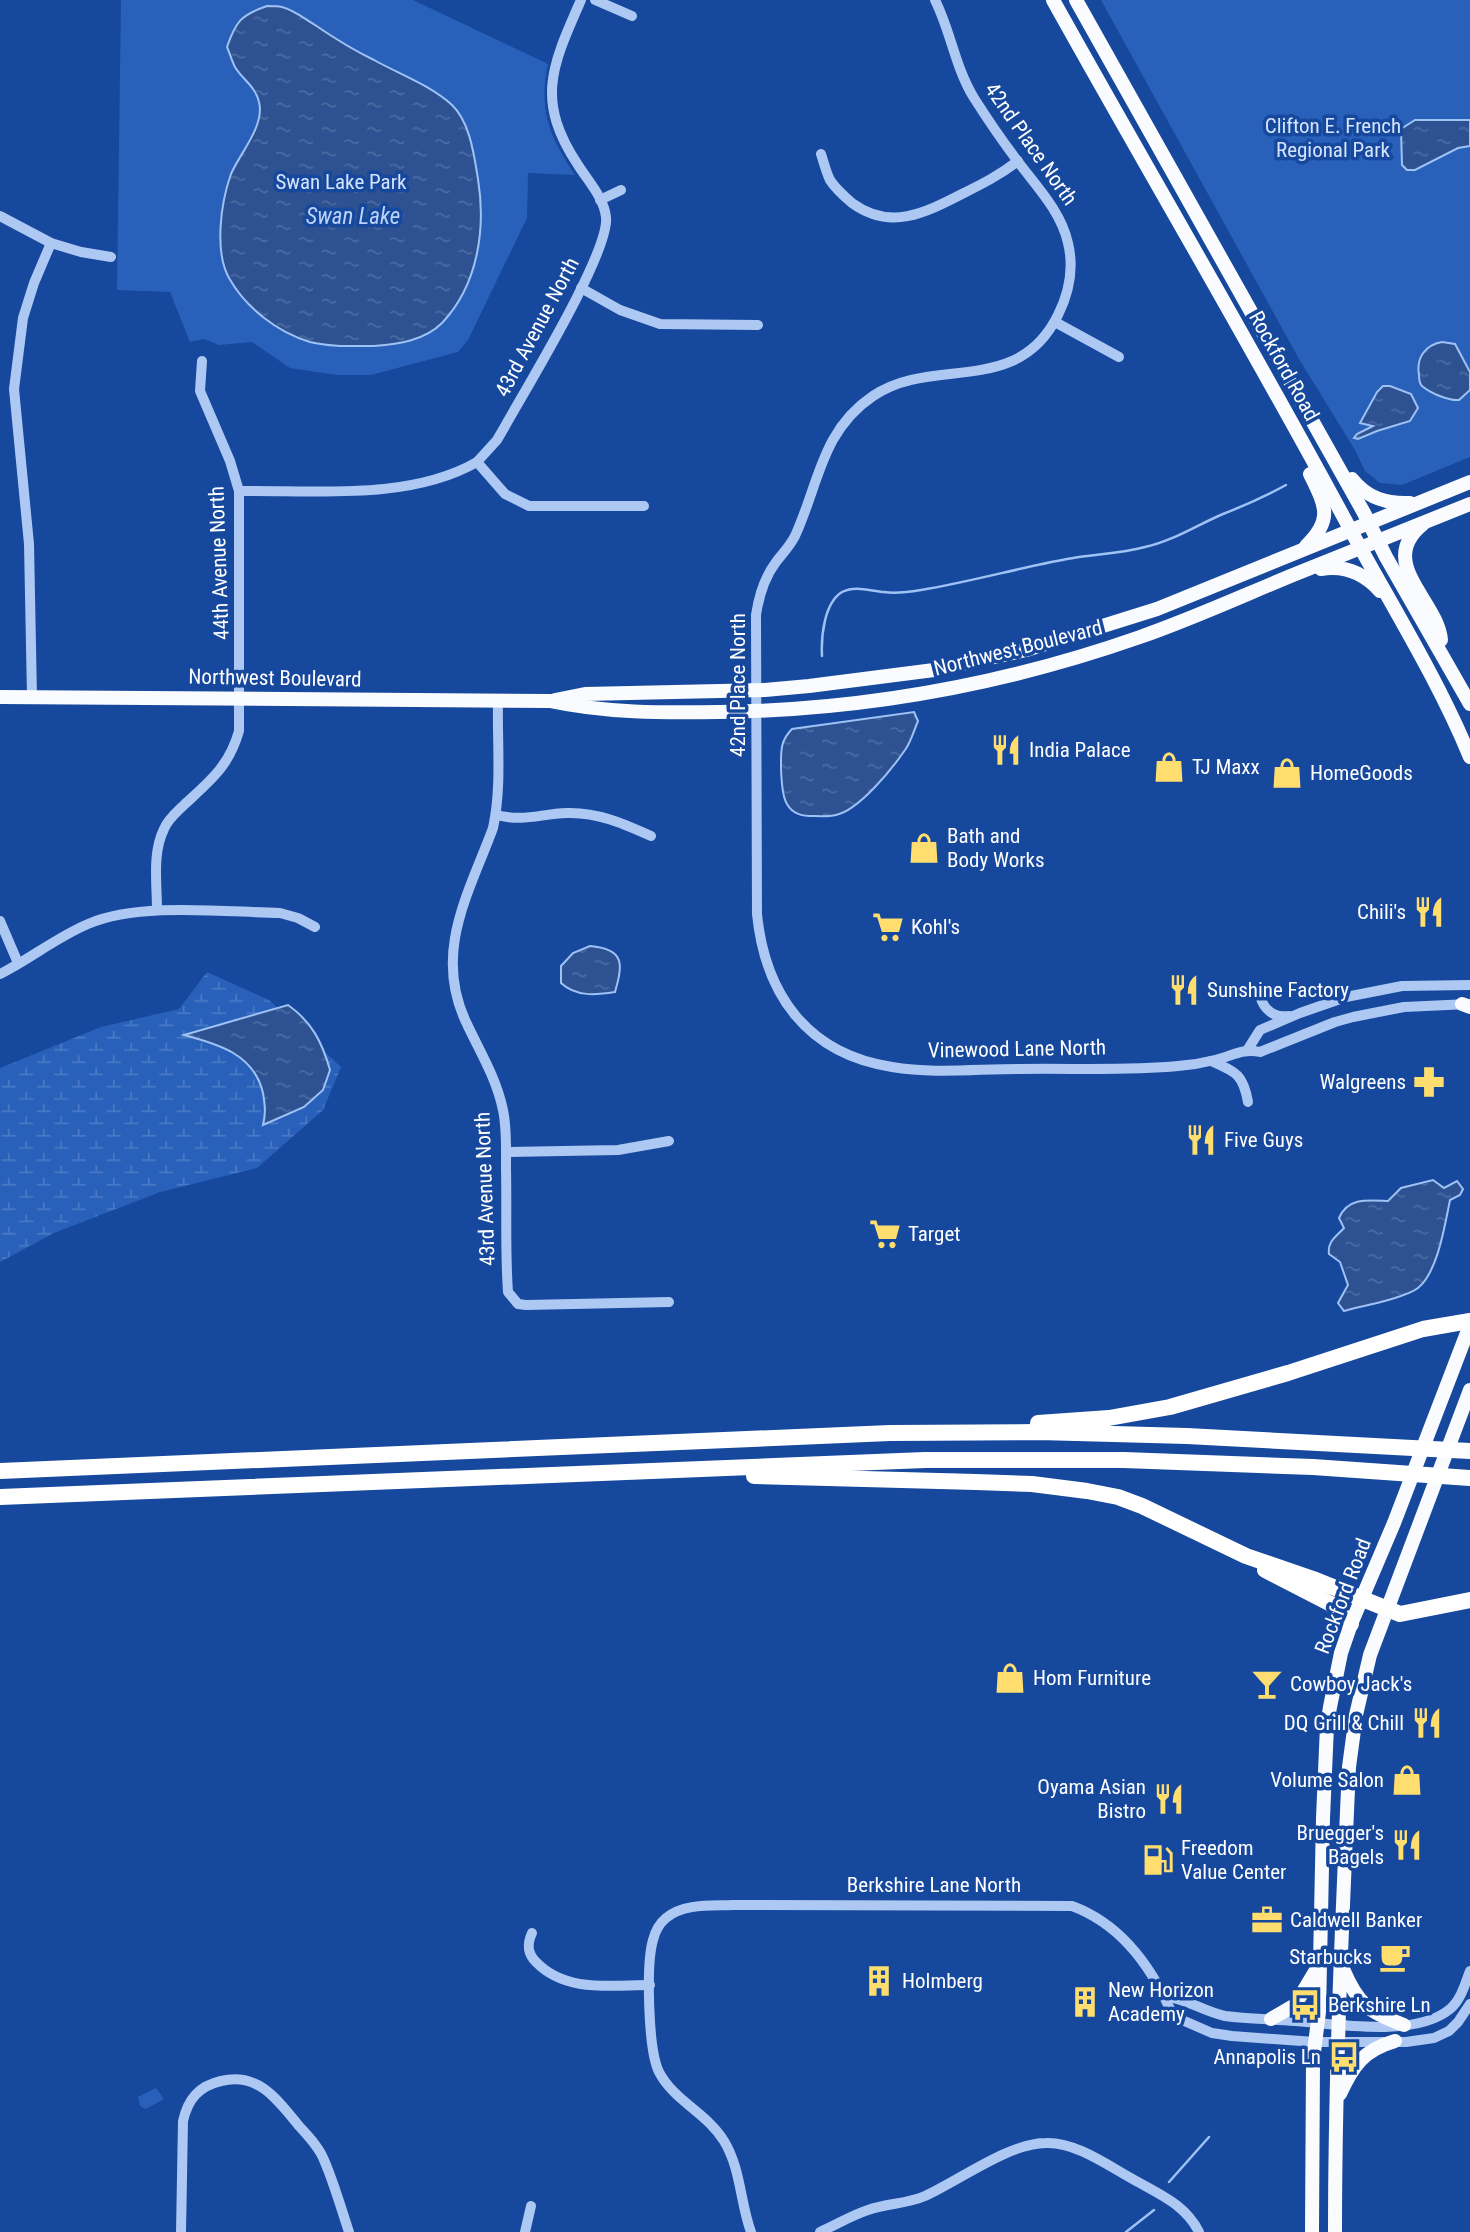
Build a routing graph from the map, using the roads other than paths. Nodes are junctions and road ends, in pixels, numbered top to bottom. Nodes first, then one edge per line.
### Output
1 (581, 0) edge
2 (595, 0) edge
3 (935, 0) edge
4 (1054, 0) edge
5 (1076, 0) edge
6 (632, 16) dead end
7 (821, 155) dead end
8 (1017, 161) junction
9 (621, 190) dead end
10 (600, 200) junction
11 (0, 216) edge
12 (51, 243) junction
13 (111, 257) dead end
14 (581, 288) junction
15 (1055, 321) junction
16 (758, 326) dead end
17 (1119, 357) dead end
18 (202, 361) dead end
19 (0, 388) edge
20 (14, 389) junction
21 (1296, 431) junction
22 (477, 462) junction
23 (1339, 467) junction
24 (1470, 482) edge
25 (239, 491) junction
26 (1419, 503) junction
27 (1470, 504) edge
28 (645, 506) dead end
29 (1429, 520) junction
30 (1370, 523) junction
31 (1351, 530) junction
32 (1380, 541) junction
33 (1361, 548) junction
34 (1301, 551) junction
35 (1302, 572) junction
36 (1393, 607) junction
37 (1441, 652) junction
38 (757, 690) junction
39 (0, 697) edge
40 (32, 697) junction
41 (241, 698) junction
42 (498, 701) junction
43 (550, 701) junction
44 (1470, 704) edge
45 (756, 711) junction
46 (1470, 757) edge
47 (496, 814) junction
48 (651, 836) dead end
49 (157, 911) junction
50 (0, 921) edge
51 (315, 928) dead end
52 (18, 963) junction
53 (0, 974) edge
54 (1470, 985) edge
55 (1260, 996) dead end
56 (1467, 1005) edge
57 (1292, 1016) junction
58 (798, 1019) joint
59 (1248, 1049) junction
60 (1211, 1061) junction
61 (1248, 1102) dead end
62 (669, 1141) dead end
63 (506, 1152) junction
64 (670, 1302) dead end
65 (1470, 1323) edge
66 (1467, 1397) edge
67 (931, 1433) junction
68 (1470, 1451) edge
69 (718, 1468) junction
70 (0, 1471) edge
71 (1470, 1478) edge
72 (0, 1497) edge
73 (1246, 1556) junction
74 (1362, 1600) junction
75 (1470, 1600) edge
76 (1387, 1610) junction
77 (1351, 1624) junction
78 (532, 1933) dead end
79 (1319, 1965) junction
80 (1340, 1965) junction
81 (1470, 1971) edge
82 (650, 1985) junction
83 (1164, 1996) junction
84 (1470, 2004) edge
85 (1271, 2020) junction
86 (1318, 2024) junction
87 (1339, 2025) junction
88 (1404, 2025) junction
89 (1395, 2041) junction
90 (1315, 2042) junction
91 (1338, 2042) junction
92 (1336, 2105) junction
93 (531, 2206) dead end
94 (181, 2232) edge
95 (349, 2232) edge
96 (525, 2232) edge
97 (751, 2232) edge
98 (820, 2232) edge
99 (1199, 2232) edge
100 (1312, 2232) edge
101 (1335, 2232) edge

1 - 10 street, 43rd Avenue North
2 - 6 street
3 - 8 street, 42nd Place North
4 - 21 main road, Rockford Road
5 - 23 main road, Rockford Road
7 - 8 street
8 - 15 street, 42nd Place North
9 - 10 street
10 - 14 street, 43rd Avenue North
11 - 12 street
12 - 13 street
12 - 20 street
14 - 16 street
14 - 22 street, 43rd Avenue North
15 - 17 street
15 - 38 street, 42nd Place North
18 - 25 street, 44th Avenue North
19 - 20 street
20 - 40 street
21 - 31 main road, Rockford Road
21 - 34 main road
22 - 25 street
22 - 28 street
23 - 26 main road
23 - 30 main road, Rockford Road
24 - 26 main road, Northwest Boulevard
25 - 41 street, 44th Avenue North
26 - 30 main road, Northwest Boulevard
27 - 29 main road, Northwest Boulevard
29 - 32 main road, Northwest Boulevard
29 - 37 main road
30 - 31 main road, Northwest Boulevard
30 - 32 main road, Rockford Road
31 - 33 main road, Rockford Road
31 - 34 main road, Northwest Boulevard
32 - 33 main road, Northwest Boulevard
32 - 37 main road, Rockford Road
33 - 35 main road, Northwest Boulevard
33 - 36 main road, Rockford Road
34 - 38 main road, Northwest Boulevard
35 - 36 main road
35 - 45 main road, Northwest Boulevard
36 - 46 main road, Rockford Road
37 - 44 main road, Rockford Road
38 - 43 main road, Northwest Boulevard
38 - 45 street, 42nd Place North
39 - 40 main road, Northwest Boulevard
40 - 41 main road, Northwest Boulevard
41 - 42 main road, Northwest Boulevard
41 - 49 street, 44th Avenue North
42 - 43 main road, Northwest Boulevard
42 - 47 street, 43rd Avenue North
43 - 45 main road, Northwest Boulevard
45 - 58 street, 42nd Place North
47 - 48 street
47 - 63 street, 43rd Avenue North
49 - 51 street
49 - 52 street
50 - 52 street
52 - 53 street
54 - 57 street, Vinewood Lane North
55 - 57 street
56 - 59 street, Vinewood Lane North
57 - 59 street, Vinewood Lane North
58 - 60 street, Vinewood Lane North
59 - 60 street, Vinewood Lane North
60 - 61 street
62 - 63 street
63 - 64 street, 43rd Avenue North
65 - 67 highway
65 - 74 main road, Rockford Road
66 - 76 main road
67 - 68 highway
67 - 70 highway
69 - 71 highway
69 - 72 highway
69 - 73 highway
73 - 74 highway
73 - 77 highway
74 - 76 highway
74 - 77 main road, Rockford Road
75 - 76 highway
76 - 80 main road
77 - 79 main road, Rockford Road
78 - 82 street
79 - 85 main road
79 - 86 main road, Rockford Road
80 - 87 main road
80 - 88 main road
81 - 88 street
82 - 83 street, Berkshire Lane North
82 - 97 street
83 - 85 street
83 - 90 street, Berkshire Lane North
84 - 89 street, Berkshire Lane North
85 - 86 street
86 - 87 street
86 - 90 main road, Rockford Road
87 - 88 street
87 - 91 main road
89 - 91 street, Berkshire Lane North
89 - 92 main road
90 - 91 street, Berkshire Lane North
90 - 100 main road, Rockford Road
91 - 92 main road
92 - 101 main road
93 - 96 street
94 - 95 street
98 - 99 street

